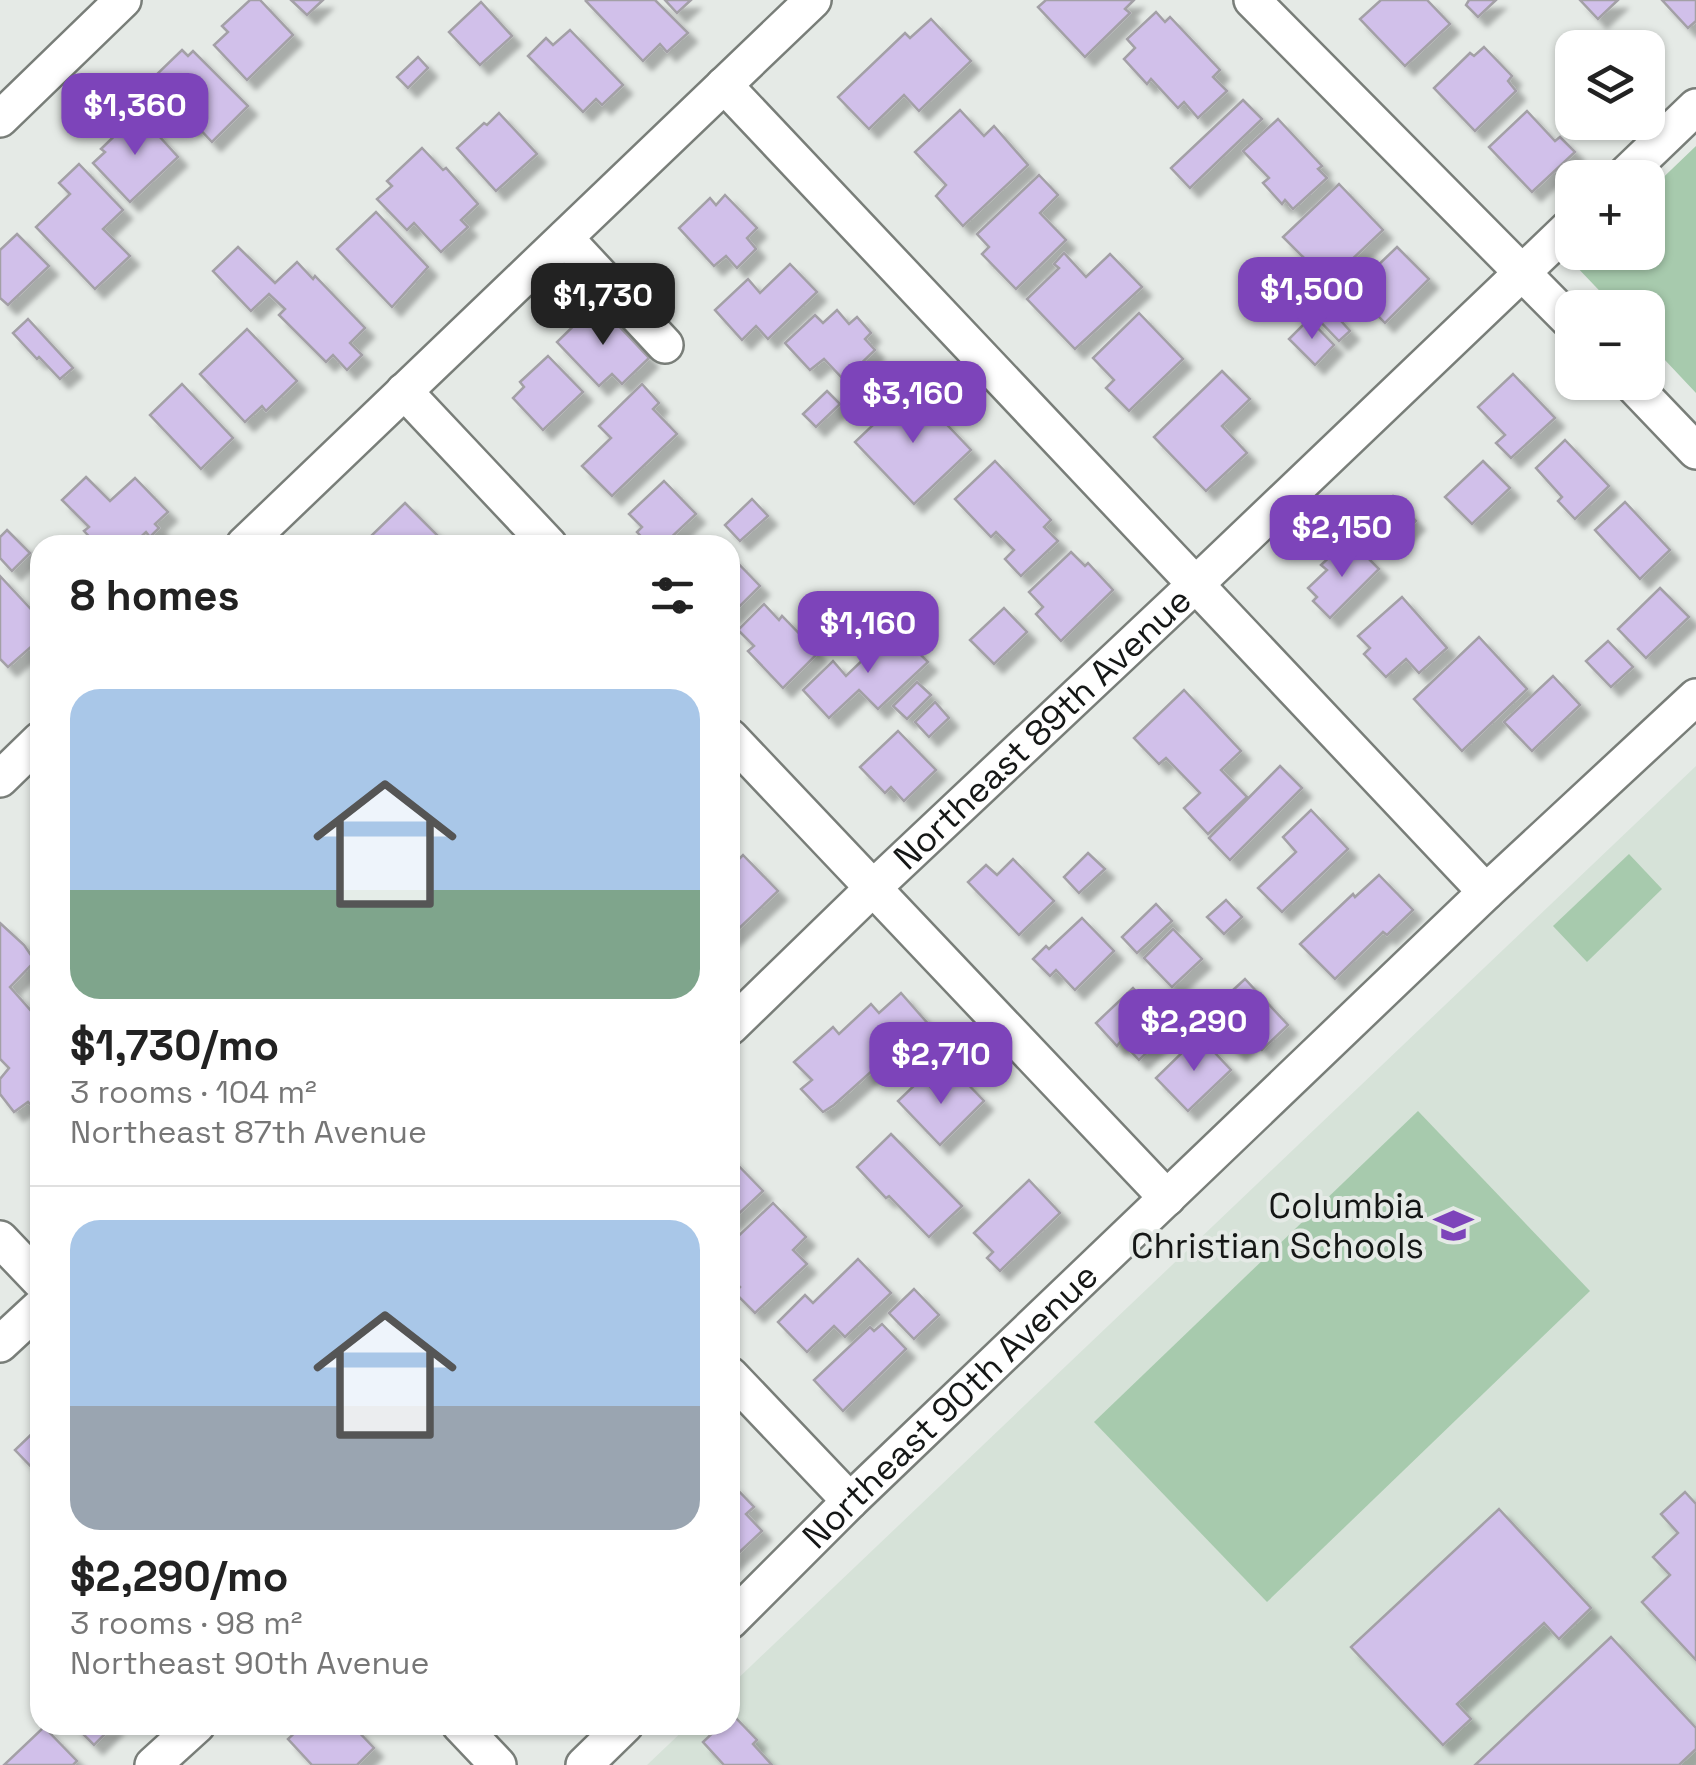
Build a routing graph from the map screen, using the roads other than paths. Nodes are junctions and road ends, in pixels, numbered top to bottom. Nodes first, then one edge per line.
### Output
1 (123, 0) edge
2 (813, 0) edge
3 (1252, 0) edge
4 (724, 86) junction
5 (1696, 107) edge
6 (0, 118) edge
7 (1641, 160) edge
8 (564, 238) junction
9 (1555, 241) edge
10 (1523, 272) junction
11 (1555, 305) edge
12 (665, 345) dead end
13 (404, 391) junction
14 (1647, 400) edge
15 (1696, 451) edge
16 (255, 535) edge
17 (540, 535) edge
18 (1196, 584) junction
19 (1696, 697) edge
20 (740, 747) edge
21 (30, 750) edge
22 (0, 779) edge
23 (873, 888) junction
24 (1486, 892) junction
25 (740, 1017) edge
26 (1167, 1198) junction
27 (0, 1239) edge
28 (30, 1270) edge
29 (30, 1316) edge
30 (0, 1344) edge
31 (740, 1386) edge
32 (850, 1501) junction
33 (740, 1611) edge
34 (186, 1735) edge
35 (470, 1735) edge
36 (615, 1735) edge
37 (154, 1765) edge
38 (498, 1765) edge
39 (584, 1765) edge

1 - 6 street
2 - 4 street
3 - 10 street
4 - 8 street
4 - 18 street
5 - 7 street
8 - 12 street
8 - 13 street
9 - 10 street, Northeast 89th Avenue
10 - 11 street
10 - 18 street, Northeast 89th Avenue
13 - 16 street
13 - 17 street
14 - 15 street
18 - 23 street, Northeast 89th Avenue
18 - 24 street
19 - 24 street, Northeast 90th Avenue
20 - 23 street
21 - 22 street
23 - 25 street, Northeast 89th Avenue
23 - 26 street
24 - 26 street, Northeast 90th Avenue
26 - 32 street, Northeast 90th Avenue
27 - 28 street
29 - 30 street
31 - 32 street
32 - 33 street, Northeast 90th Avenue
34 - 37 street
35 - 38 street
36 - 39 street

